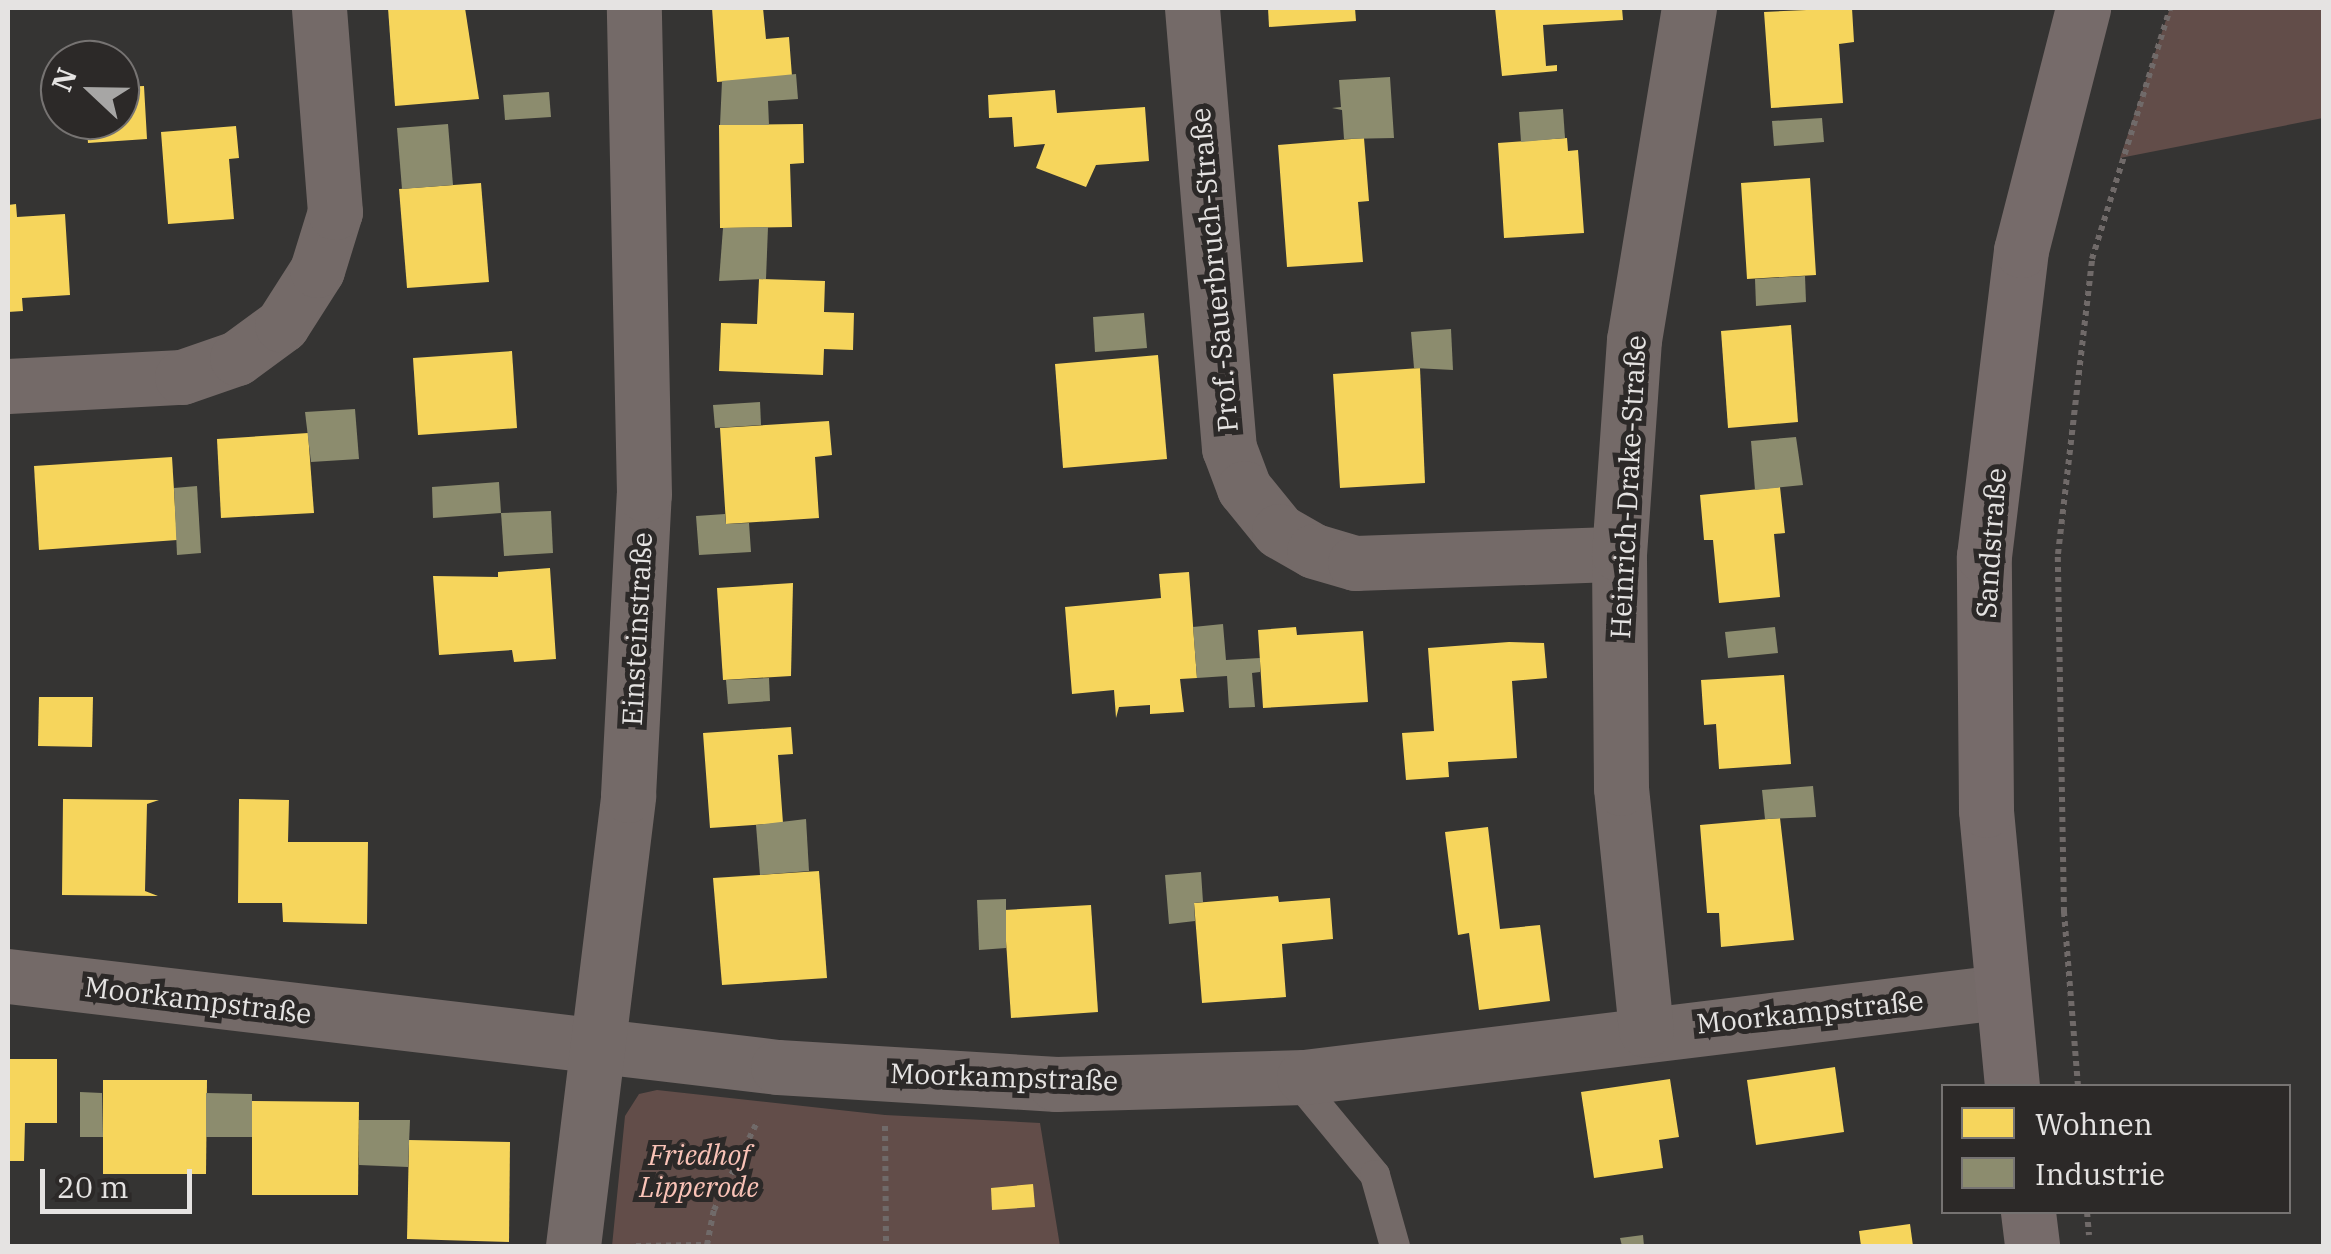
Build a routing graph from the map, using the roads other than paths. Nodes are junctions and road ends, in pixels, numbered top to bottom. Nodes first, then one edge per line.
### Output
1 (319, 8) edge
2 (634, 8) edge
3 (1192, 8) edge
4 (1689, 8) edge
5 (2084, 8) edge
6 (8, 386) edge
7 (1619, 554) junction
8 (8, 976) edge
9 (2000, 992) junction
10 (1646, 1030) junction
11 (596, 1048) junction
12 (1294, 1077) junction
13 (2012, 1084) edge
14 (2028, 1214) edge
15 (573, 1246) edge
16 (1395, 1246) edge
17 (2032, 1246) edge

1 - 6 street
2 - 11 street, Einsteinstraße
3 - 7 street, Prof.-Sauerbruch-Straße
4 - 7 street, Heinrich-Drake-Straße
5 - 9 main road, Sandstraße
7 - 10 street, Heinrich-Drake-Straße
8 - 11 street, Moorkampstraße
9 - 10 street, Moorkampstraße
9 - 13 main road, Sandstraße
10 - 12 street, Moorkampstraße
11 - 12 street, Moorkampstraße
11 - 15 street, Einsteinstraße
12 - 16 lane
14 - 17 main road

